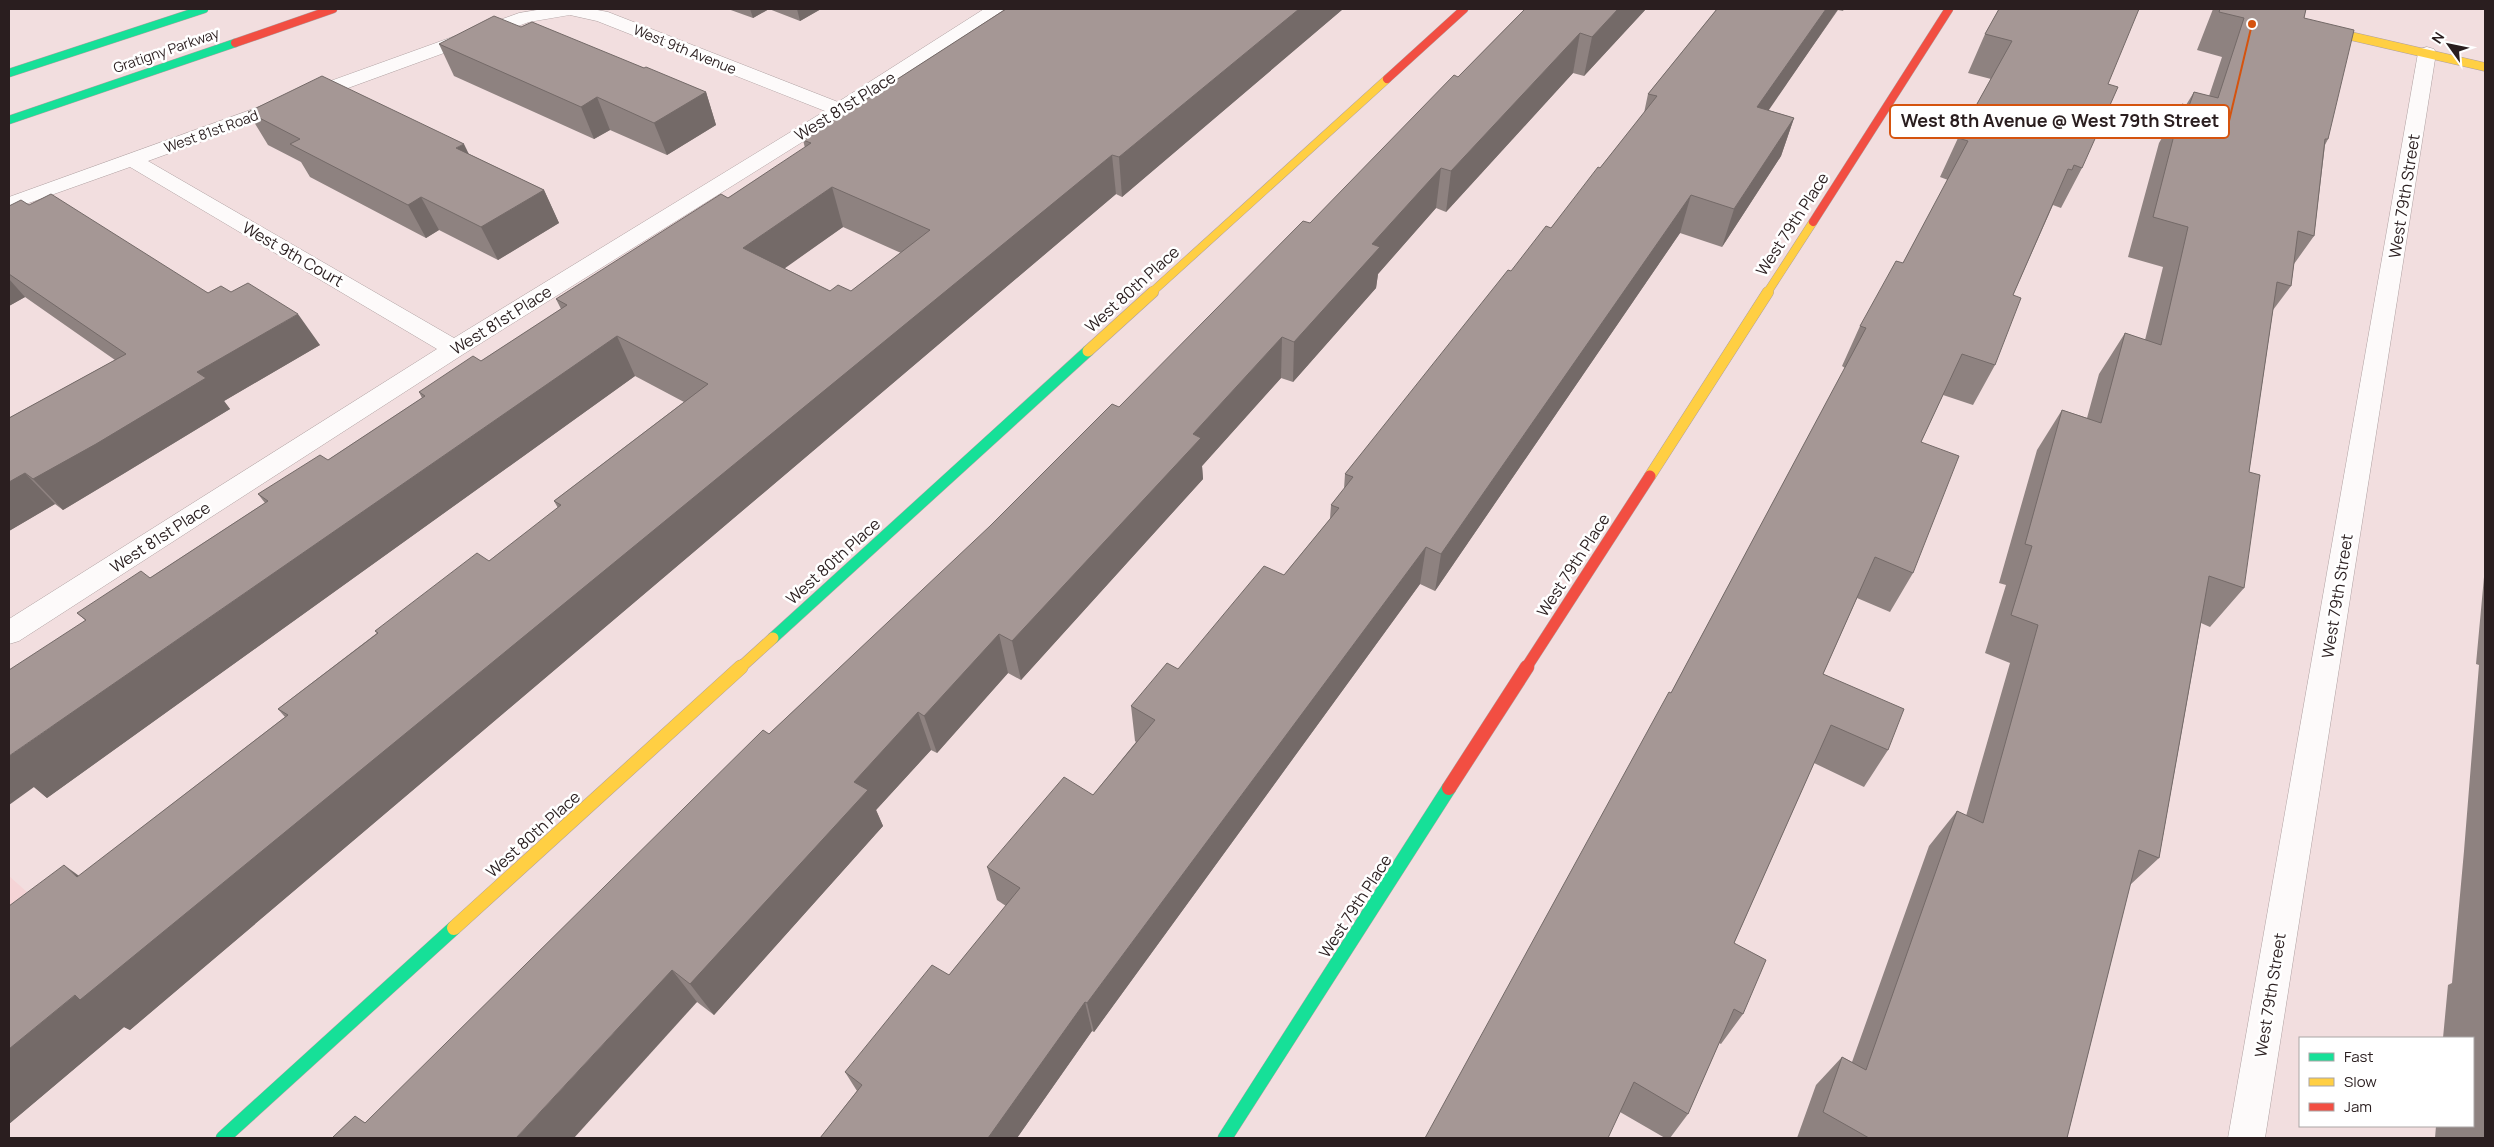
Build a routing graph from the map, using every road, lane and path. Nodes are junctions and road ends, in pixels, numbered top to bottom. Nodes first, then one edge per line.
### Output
1 (204, 9) edge
2 (333, 9) edge
3 (996, 9) edge
4 (1464, 9) edge
5 (1949, 9) edge
6 (525, 17) joint
7 (2302, 24) edge
8 (2427, 54) junction
9 (2485, 67) edge
10 (9, 73) edge
11 (840, 110) junction
12 (9, 120) edge
13 (132, 160) junction
14 (9, 204) edge
15 (454, 349) junction
16 (9, 633) edge
17 (223, 1138) edge
18 (1225, 1138) edge
19 (2246, 1138) edge

1 - 10 main road, Gratigny Parkway
2 - 12 main road, Gratigny Parkway
3 - 11 street, West 81st Place
4 - 17 main road, West 80th Place
5 - 18 main road, West 79th Place
6 - 11 street, West 9th Avenue
6 - 13 street, West 81st Road
7 - 8 main road
8 - 9 main road
8 - 19 street, West 79th Street
11 - 15 street, West 81st Place
13 - 14 street, West 81st Road
13 - 15 street, West 9th Court
15 - 16 street, West 81st Place

